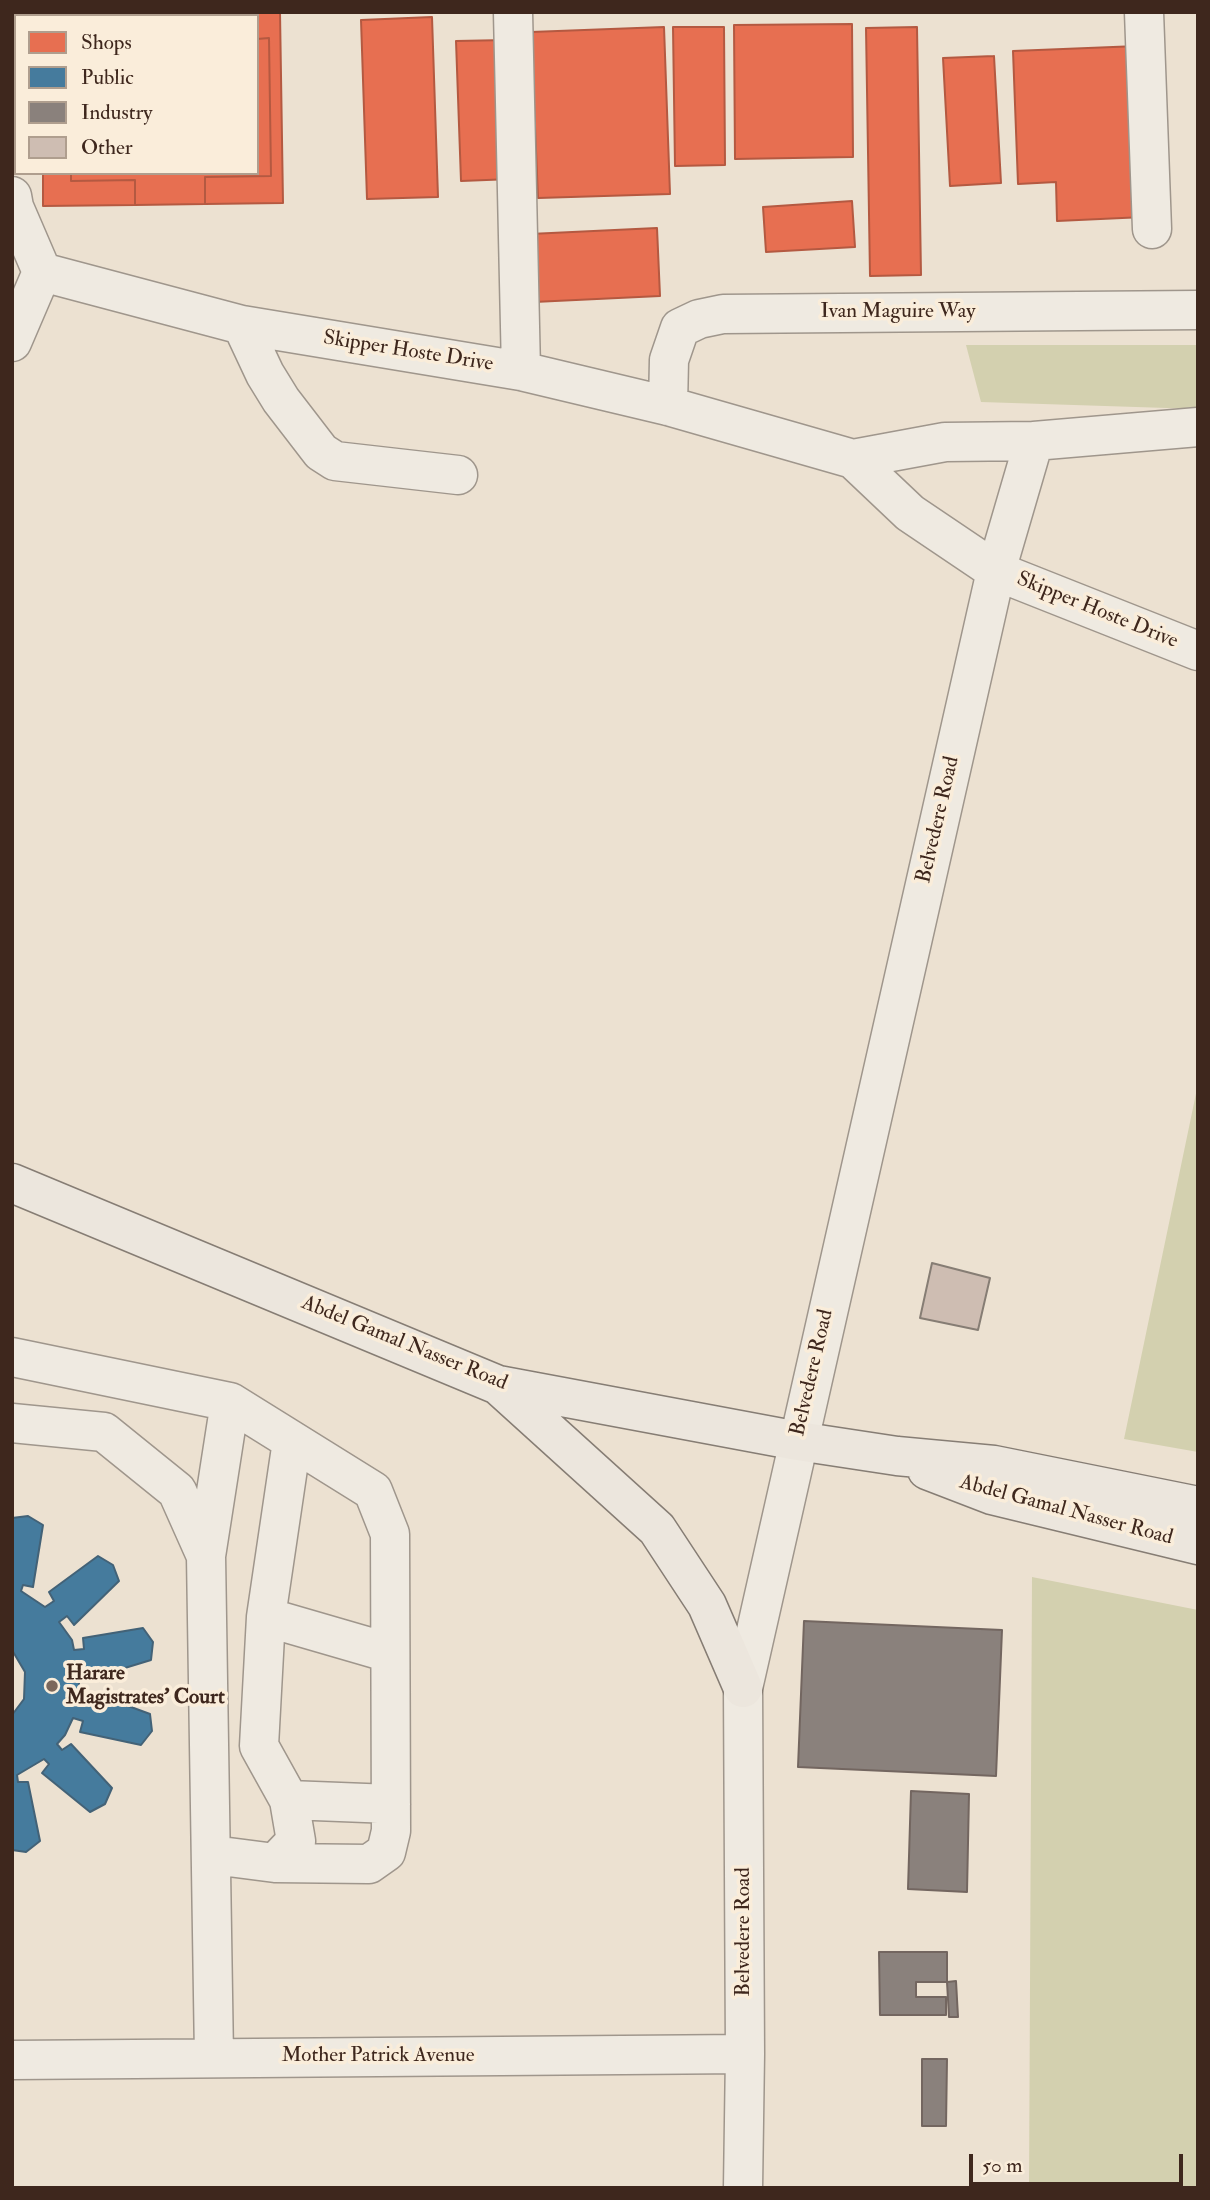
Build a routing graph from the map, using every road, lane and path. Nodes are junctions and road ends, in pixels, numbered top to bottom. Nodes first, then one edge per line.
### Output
1 (513, 12) edge
2 (1143, 12) edge
3 (12, 196) edge
4 (1152, 229) dead end
5 (42, 272) junction
6 (1198, 310) edge
7 (242, 324) junction
8 (12, 342) edge
9 (521, 371) junction
10 (668, 405) junction
11 (1198, 427) edge
12 (1034, 441) junction
13 (853, 459) junction
14 (458, 475) dead end
15 (996, 572) junction
16 (1198, 651) edge
17 (12, 1183) edge
18 (12, 1357) edge
19 (498, 1385) junction
20 (230, 1402) junction
21 (12, 1423) edge
22 (292, 1441) junction
23 (798, 1441) junction
24 (897, 1456) junction
25 (1198, 1506) edge
26 (1198, 1545) edge
27 (206, 1556) junction
28 (266, 1617) junction
29 (390, 1653) junction
30 (743, 1688) junction
31 (289, 1800) junction
32 (391, 1804) junction
33 (213, 1855) junction
34 (275, 1863) junction
35 (745, 2054) junction
36 (214, 2056) junction
37 (12, 2060) edge
38 (743, 2188) edge

1 - 9 street
2 - 4 street
3 - 5 street
5 - 7 street, Skipper Hoste Drive
5 - 8 street
6 - 10 street, Ivan Maguire Way
7 - 9 street, Skipper Hoste Drive
7 - 14 street
9 - 10 street, Skipper Hoste Drive
10 - 13 street, Skipper Hoste Drive
11 - 12 street, Skipper Hoste Drive
12 - 13 street, Skipper Hoste Drive
12 - 15 street, Skipper Hoste Drive
13 - 15 street, Skipper Hoste Drive
15 - 16 street, Skipper Hoste Drive
15 - 23 street, Belvedere Road
17 - 19 highway, Abdel Gamal Nasser Road
18 - 20 street
19 - 23 highway, Abdel Gamal Nasser Road
19 - 30 highway
20 - 22 street
20 - 27 street
21 - 27 street
22 - 28 street
22 - 29 street
23 - 24 highway, Abdel Gamal Nasser Road
23 - 30 street, Belvedere Road
24 - 25 highway, Abdel Gamal Nasser Road
24 - 26 highway, Abdel Gamal Nasser Road
27 - 33 street
28 - 29 street
28 - 31 street
29 - 32 street
30 - 35 street, Belvedere Road
31 - 32 street
31 - 34 street
32 - 34 street
33 - 34 street
33 - 36 street
35 - 36 street, Mother Patrick Avenue
35 - 38 street, Belvedere Road
36 - 37 street, Mother Patrick Avenue

